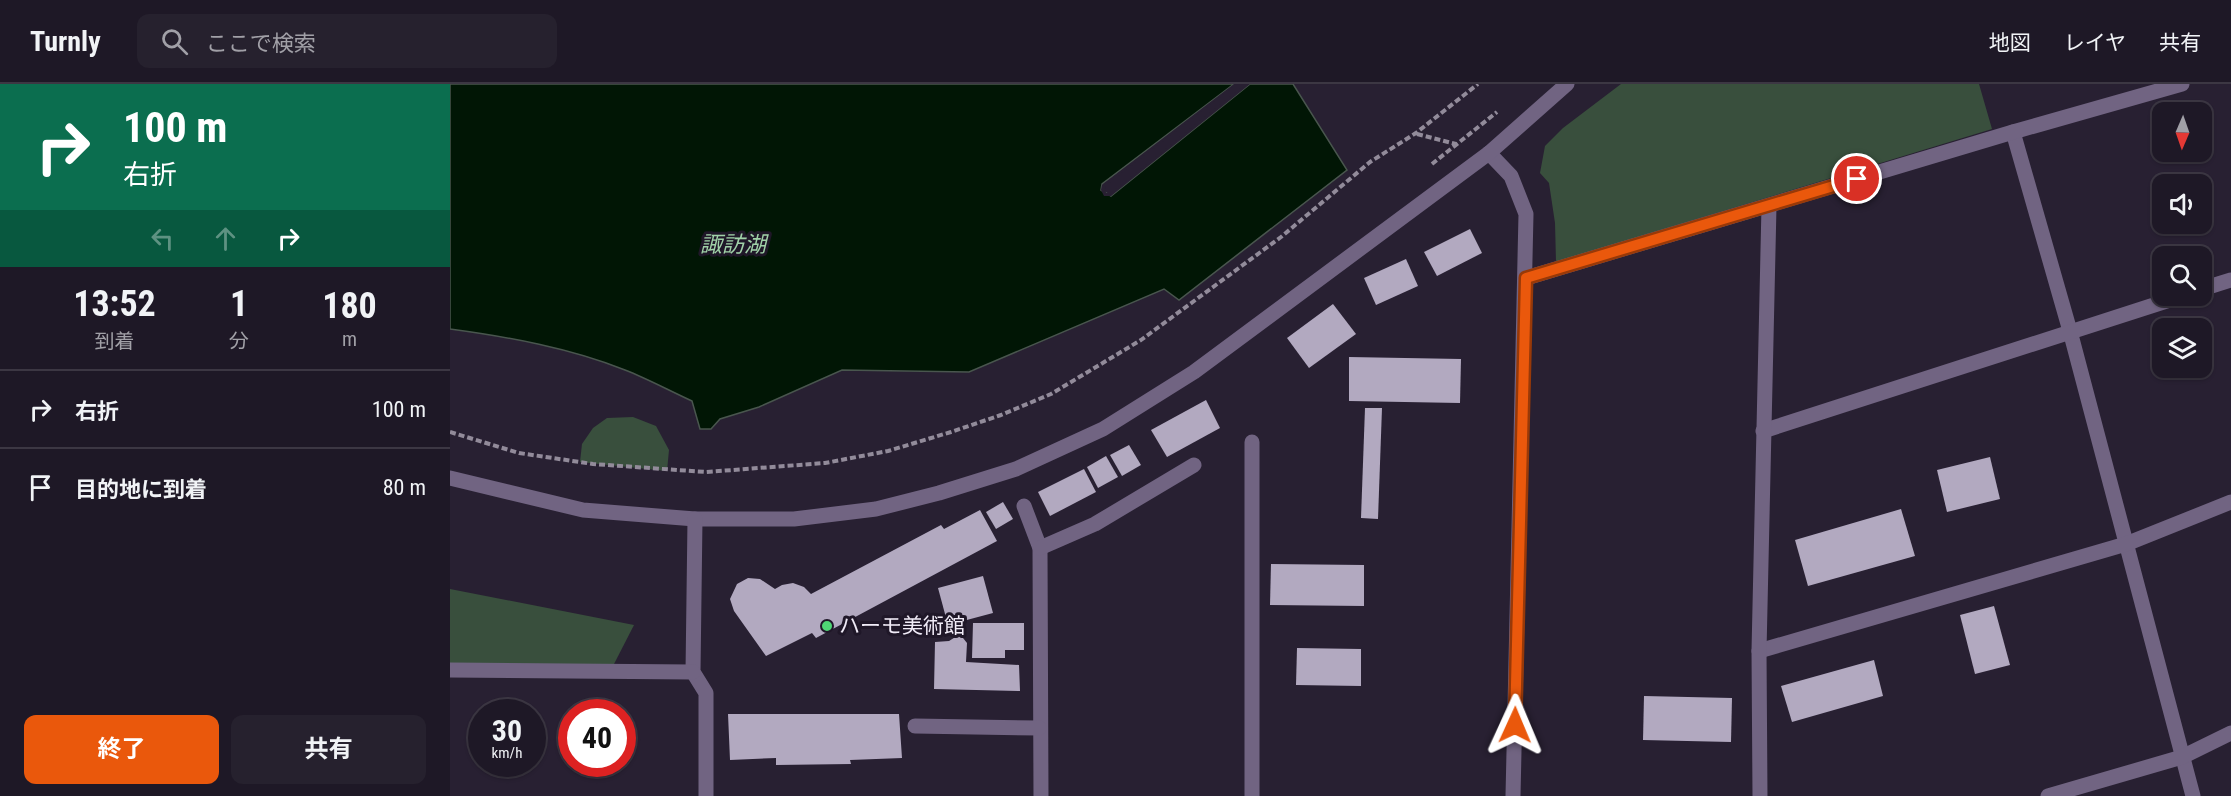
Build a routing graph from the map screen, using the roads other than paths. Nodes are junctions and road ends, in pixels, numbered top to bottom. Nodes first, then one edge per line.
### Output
1 (1567, 84) edge
2 (2182, 84) edge
3 (2013, 132) junction
4 (1489, 153) junction
5 (1769, 206) junction
6 (1526, 278) junction
7 (2231, 280) edge
8 (2212, 286) edge
9 (2152, 305) edge
10 (2070, 331) junction
11 (1763, 431) junction
12 (1252, 442) dead end
13 (1194, 465) dead end
14 (450, 478) edge
15 (2231, 502) edge
16 (1024, 507) dead end
17 (695, 519) junction
18 (2126, 544) junction
19 (1040, 548) junction
20 (1759, 651) junction
21 (450, 670) edge
22 (693, 672) junction
23 (915, 726) dead end
24 (1039, 728) junction
25 (2231, 733) edge
26 (2182, 757) junction
27 (706, 796) edge
28 (1041, 796) edge
29 (1252, 796) edge
30 (1514, 796) edge
31 (1760, 796) edge
32 (2048, 796) edge
33 (2193, 796) edge

1 - 4 street
2 - 3 street
3 - 5 street
3 - 10 street
4 - 6 street
4 - 17 street
5 - 6 street
5 - 11 street
6 - 30 street
7 - 8 street
9 - 10 street
10 - 11 street
10 - 18 street
11 - 20 street
12 - 29 street
13 - 19 street
14 - 17 street
15 - 18 street
16 - 19 street
17 - 22 street
18 - 20 street
18 - 26 street
19 - 24 street
20 - 31 street
21 - 22 street
22 - 27 street
23 - 24 street
24 - 28 street
25 - 26 street
26 - 32 street
26 - 33 street

